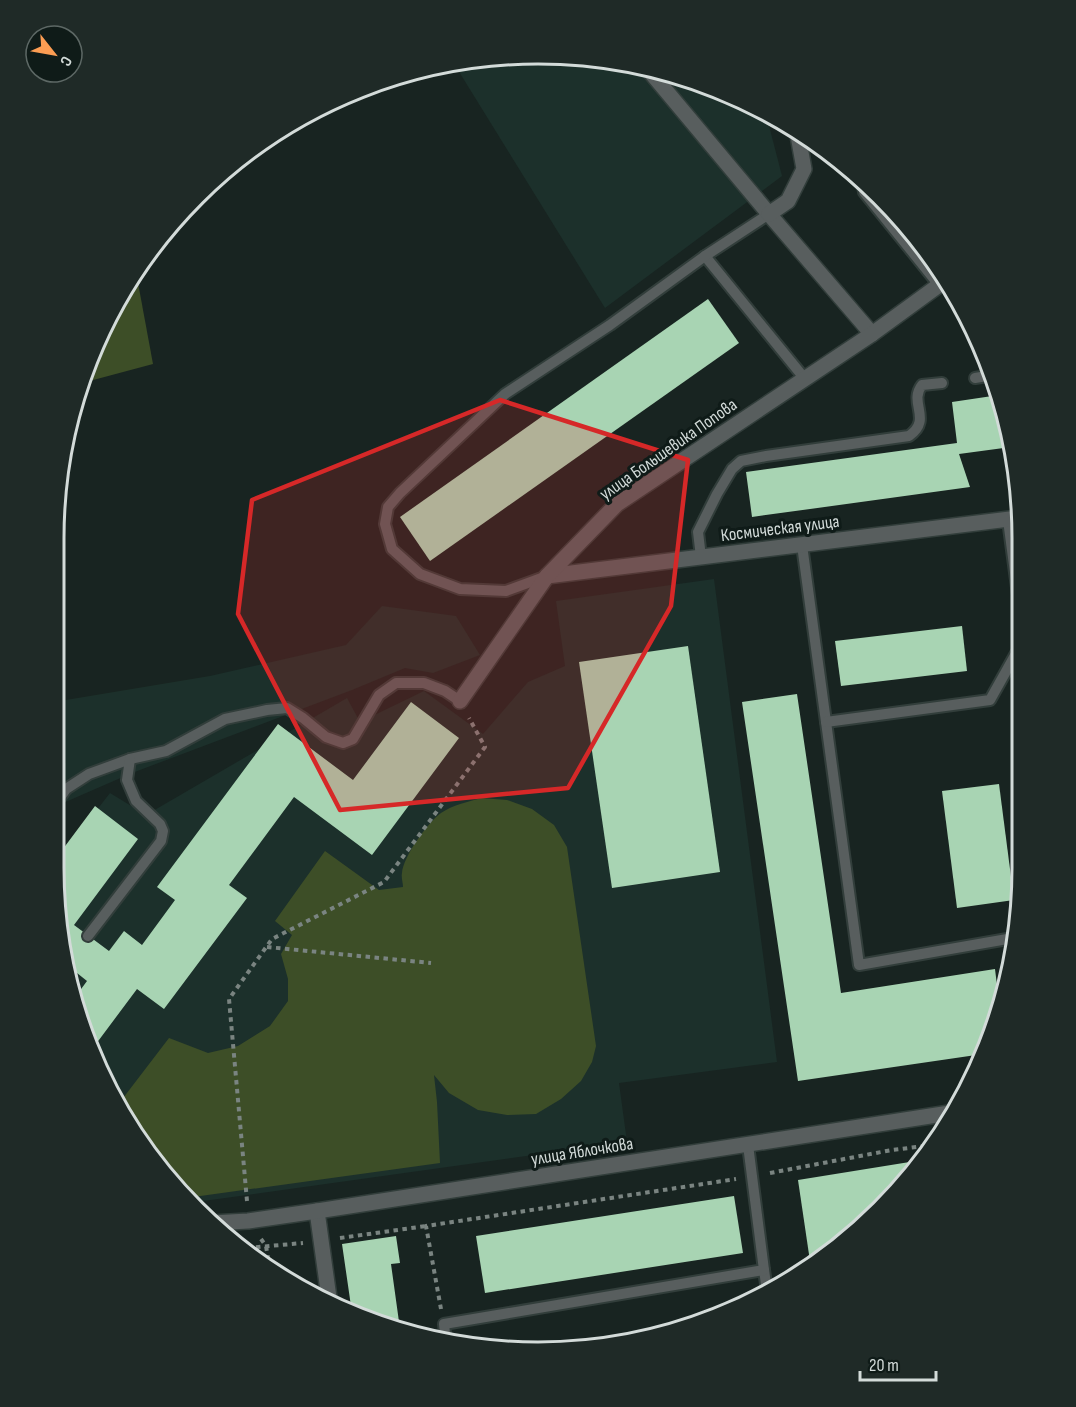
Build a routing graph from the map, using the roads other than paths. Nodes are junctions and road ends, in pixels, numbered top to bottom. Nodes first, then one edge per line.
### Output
1 (657, 80) edge
2 (799, 143) edge
3 (769, 214) junction
4 (884, 214) edge
5 (907, 242) edge
6 (705, 256) junction
7 (938, 285) edge
8 (872, 334) junction
9 (982, 377) edge
10 (975, 378) dead end
11 (805, 379) junction
12 (942, 382) dead end
13 (1011, 519) edge
14 (802, 545) junction
15 (701, 557) junction
16 (547, 576) junction
17 (1012, 661) edge
18 (460, 701) joint
19 (826, 722) junction
20 (130, 759) junction
21 (64, 792) edge
22 (88, 936) dead end
23 (1006, 939) edge
24 (943, 1114) edge
25 (748, 1144) junction
26 (317, 1212) junction
27 (223, 1222) edge
28 (764, 1270) junction
29 (766, 1284) edge
30 (328, 1294) edge
31 (445, 1333) edge

1 - 3 street
2 - 3 street
3 - 6 lane
3 - 8 street
4 - 5 lane
6 - 11 lane
6 - 16 lane
7 - 8 street, улица Большевика Попова
8 - 11 street, улица Большевика Попова
9 - 10 lane
11 - 16 street, улица Большевика Попова
12 - 15 lane
13 - 14 street, Космическая улица
14 - 15 street, Космическая улица
14 - 19 lane
15 - 16 street, Космическая улица
16 - 18 street, улица Большевика Попова
17 - 19 lane
18 - 20 lane
19 - 23 lane
20 - 21 lane
20 - 22 lane
24 - 25 street, улица Яблочкова
25 - 26 street, улица Яблочкова
25 - 28 lane
26 - 27 street, улица Яблочкова
26 - 30 street
28 - 29 lane
28 - 31 lane

